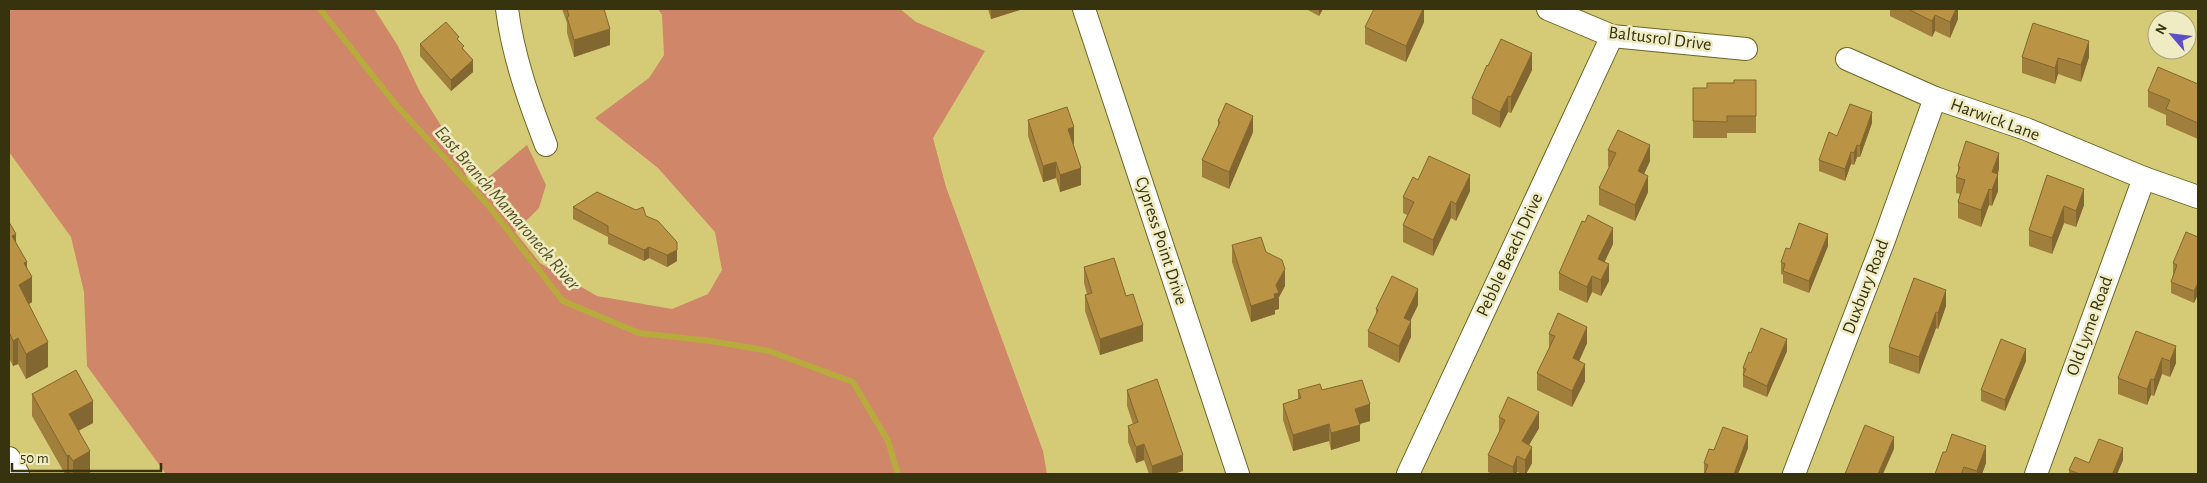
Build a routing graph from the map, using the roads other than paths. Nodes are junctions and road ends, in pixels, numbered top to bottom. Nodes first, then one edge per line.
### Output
1 (507, 9) edge
2 (1084, 9) edge
3 (1548, 9) edge
4 (1612, 36) junction
5 (1746, 49) dead end
6 (1847, 59) dead end
7 (1935, 98) junction
8 (546, 145) dead end
9 (2144, 178) junction
10 (2198, 197) edge
11 (9, 458) edge
12 (18, 474) edge
13 (1238, 474) edge
14 (1408, 474) edge
15 (1794, 474) edge
16 (2036, 474) edge

1 - 8 street
2 - 13 street, Cypress Point Drive
3 - 4 street, Baltusrol Drive
4 - 5 street, Baltusrol Drive
4 - 14 street, Pebble Beach Drive
6 - 7 street, Harwick Lane
7 - 9 street, Harwick Lane
7 - 15 street, Duxbury Road
9 - 10 street, Harwick Lane
9 - 16 street, Old Lyme Road
11 - 12 street

